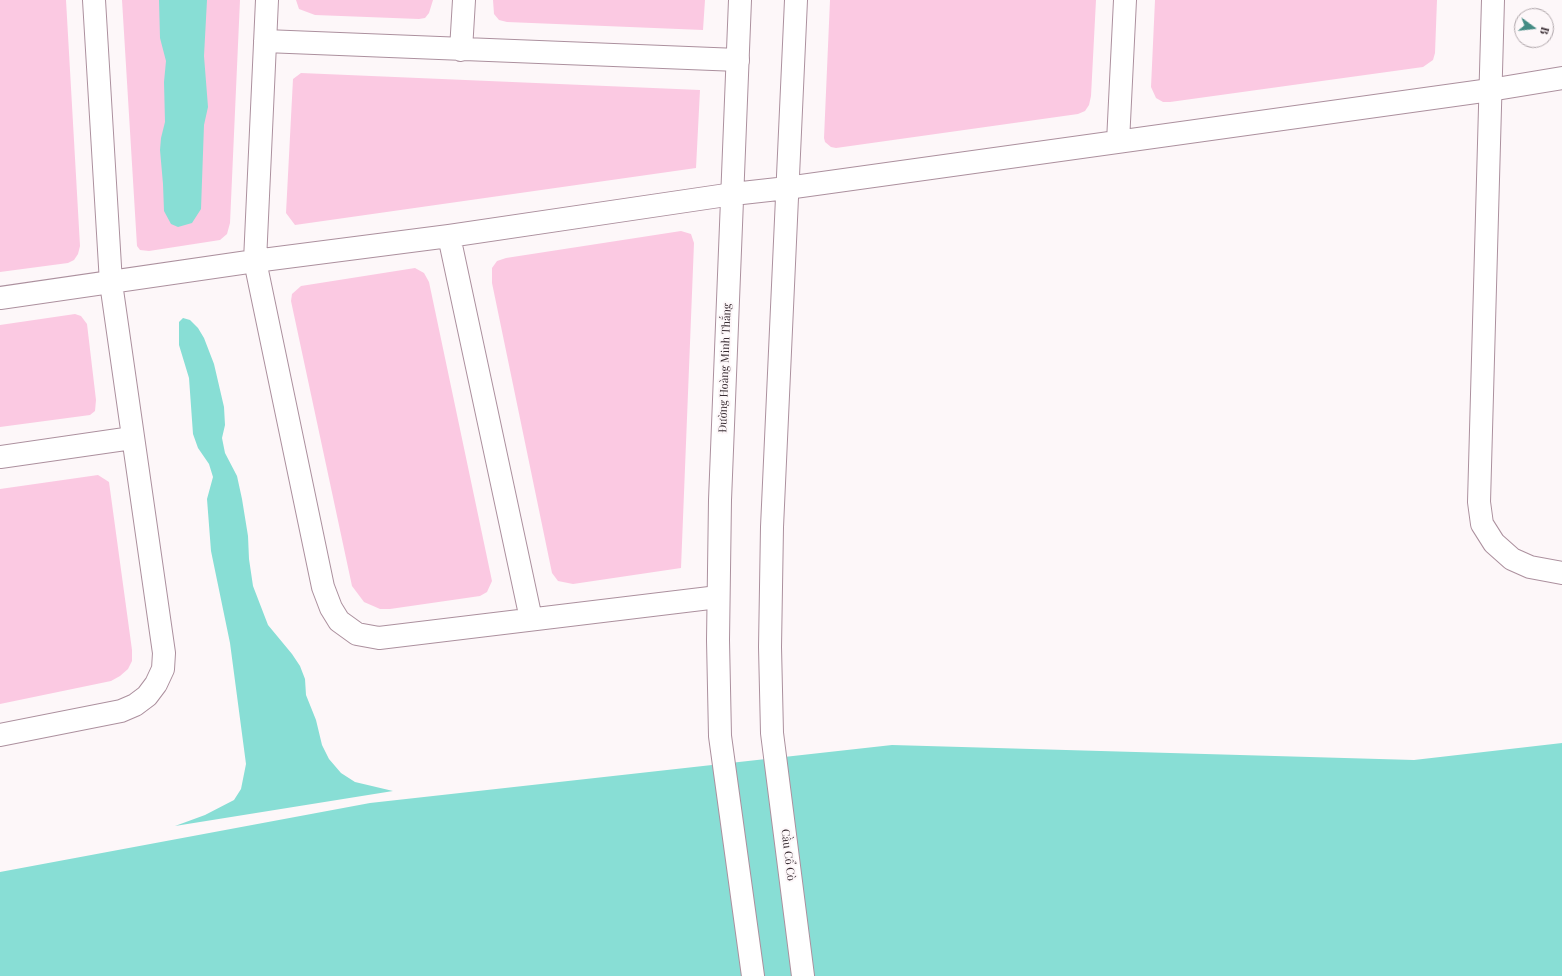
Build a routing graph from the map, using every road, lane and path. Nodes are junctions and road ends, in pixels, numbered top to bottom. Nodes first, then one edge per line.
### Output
1 (94, 0) edge
2 (267, 0) edge
3 (464, 0) edge
4 (740, 0) edge
5 (796, 0) edge
6 (1125, 0) edge
7 (1493, 0) edge
8 (265, 42) junction
9 (461, 50) junction
10 (738, 60) junction
11 (1562, 78) edge
12 (1490, 90) junction
13 (1118, 142) junction
14 (787, 188) junction
15 (733, 194) junction
16 (450, 236) junction
17 (255, 261) junction
18 (111, 283) junction
19 (0, 298) edge
20 (132, 438) junction
21 (0, 457) edge
22 (1562, 573) edge
23 (718, 597) junction
24 (531, 619) junction
25 (0, 735) edge
26 (752, 976) edge
27 (803, 976) edge

1 - 18 street
2 - 8 street
3 - 9 street
4 - 10 street, Đường Hoàng Minh Thắng
5 - 14 street
6 - 13 street
7 - 12 street
8 - 9 street
8 - 17 street
9 - 10 street
10 - 15 street, Đường Hoàng Minh Thắng
11 - 12 street
12 - 13 street
12 - 22 street
13 - 14 street
14 - 15 street
14 - 27 street, Cầu Cổ Cò
15 - 16 street
15 - 23 street, Đường Hoàng Minh Thắng
16 - 17 street
16 - 24 street
17 - 18 street
17 - 24 street
18 - 19 street
18 - 20 street
20 - 21 street
20 - 25 street
23 - 24 street
23 - 26 street, Đường Hoàng Minh Thắng

